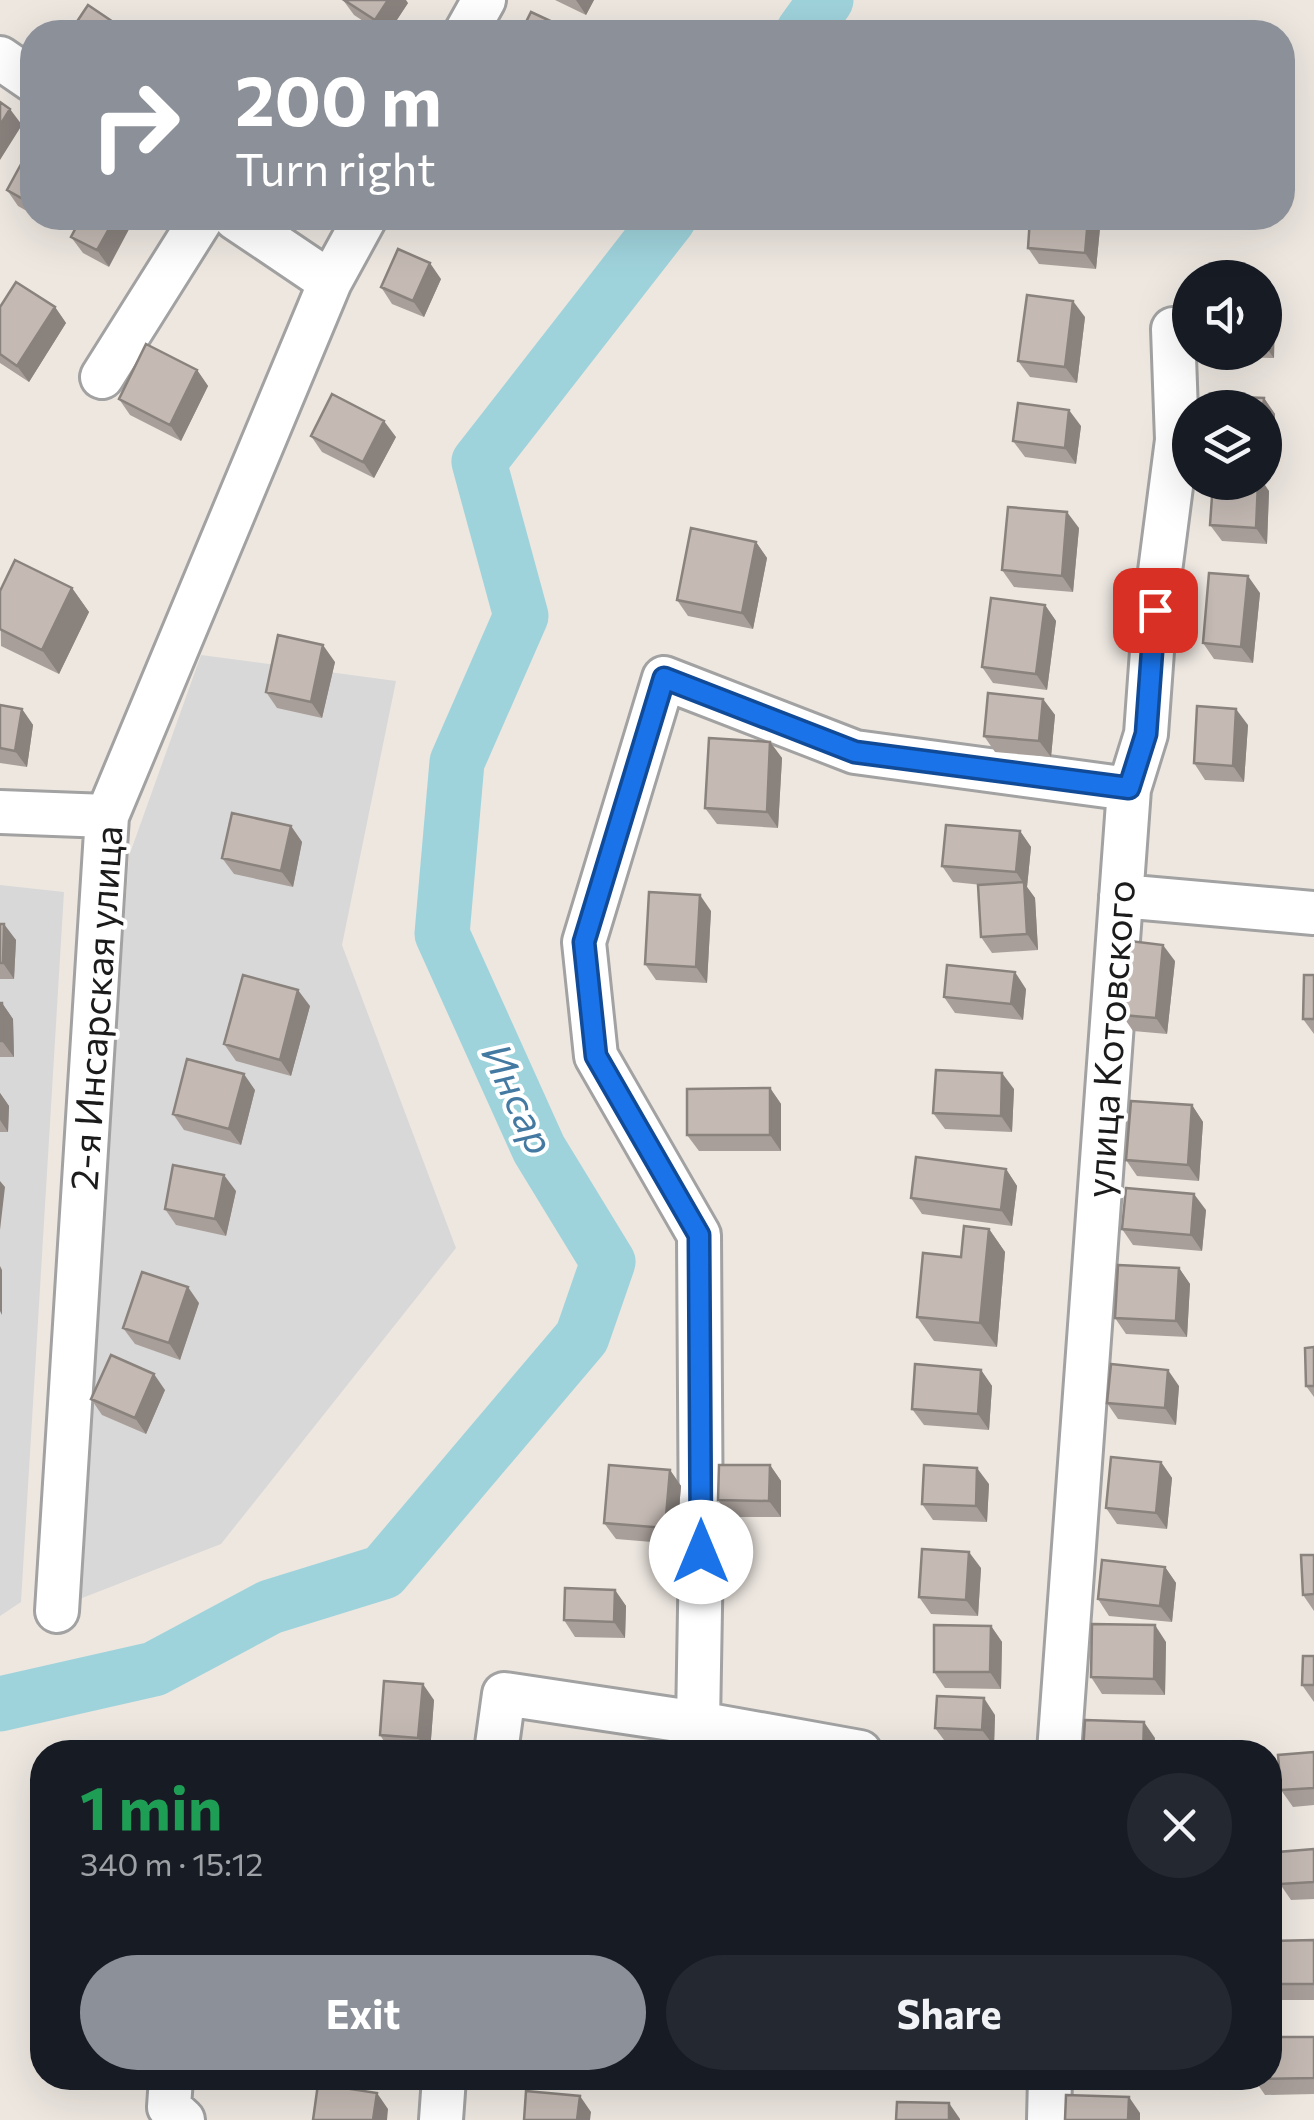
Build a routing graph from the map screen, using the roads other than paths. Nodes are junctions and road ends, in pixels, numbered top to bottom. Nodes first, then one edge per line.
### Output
1 (194, 230) edge
2 (253, 230) edge
3 (359, 230) edge
4 (330, 282) junction
5 (1174, 370) edge
6 (102, 376) dead end
7 (1129, 788) junction
8 (0, 812) edge
9 (108, 816) junction
10 (1121, 896) junction
11 (1314, 913) edge
12 (57, 1611) dead end
13 (698, 1724) junction
14 (498, 1740) edge
15 (791, 1740) edge
16 (1060, 1740) edge
17 (171, 2090) edge
18 (443, 2090) edge
19 (1050, 2090) edge
20 (183, 2120) edge
21 (441, 2120) edge
22 (1049, 2120) edge

1 - 6 street
2 - 4 street
3 - 4 street, 2-я Инсарская улица
4 - 9 street, 2-я Инсарская улица
5 - 7 street, улица Котовского
7 - 10 street, улица Котовского
7 - 13 street
8 - 9 street
9 - 12 street, 2-я Инсарская улица
10 - 11 street
10 - 16 street, улица Котовского
13 - 14 street
13 - 15 street
17 - 20 street
18 - 21 street
19 - 22 street

